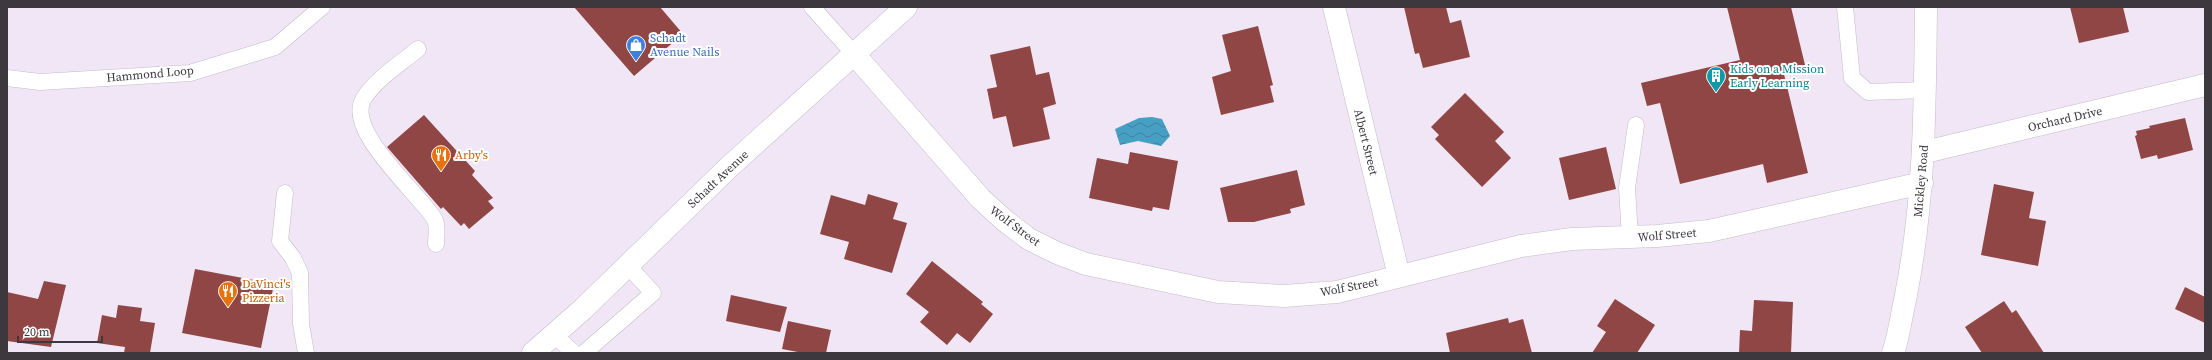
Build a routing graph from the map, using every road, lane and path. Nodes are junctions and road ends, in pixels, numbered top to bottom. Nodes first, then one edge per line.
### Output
1 (322, 7) edge
2 (812, 7) edge
3 (906, 7) edge
4 (1334, 7) edge
5 (1845, 7) edge
6 (1926, 7) edge
7 (418, 49) dead end
8 (854, 54) junction
9 (7, 78) edge
10 (2205, 85) edge
11 (1925, 90) junction
12 (1636, 124) dead end
13 (1925, 152) junction
14 (1922, 183) junction
15 (285, 193) dead end
16 (1630, 237) junction
17 (436, 244) dead end
18 (628, 266) junction
19 (1399, 276) junction
20 (554, 335) junction
21 (306, 353) edge
22 (533, 353) edge
23 (574, 353) edge
24 (584, 353) edge
25 (1893, 353) edge

1 - 9 lane, Hammond Loop
2 - 8 lane
3 - 8 street, Schadt Avenue
4 - 19 street, Albert Street
5 - 11 lane
6 - 11 street, Mickley Road
7 - 17 lane
8 - 18 street, Schadt Avenue
8 - 19 street, Wolf Street
10 - 13 street, Orchard Drive
11 - 13 street, Mickley Road
12 - 16 lane
13 - 14 street, Mickley Road
14 - 16 street, Wolf Street
14 - 25 street, Mickley Road
15 - 21 lane
16 - 19 street, Wolf Street
18 - 20 street, Schadt Avenue
18 - 24 lane
20 - 22 street, Schadt Avenue
20 - 23 lane

